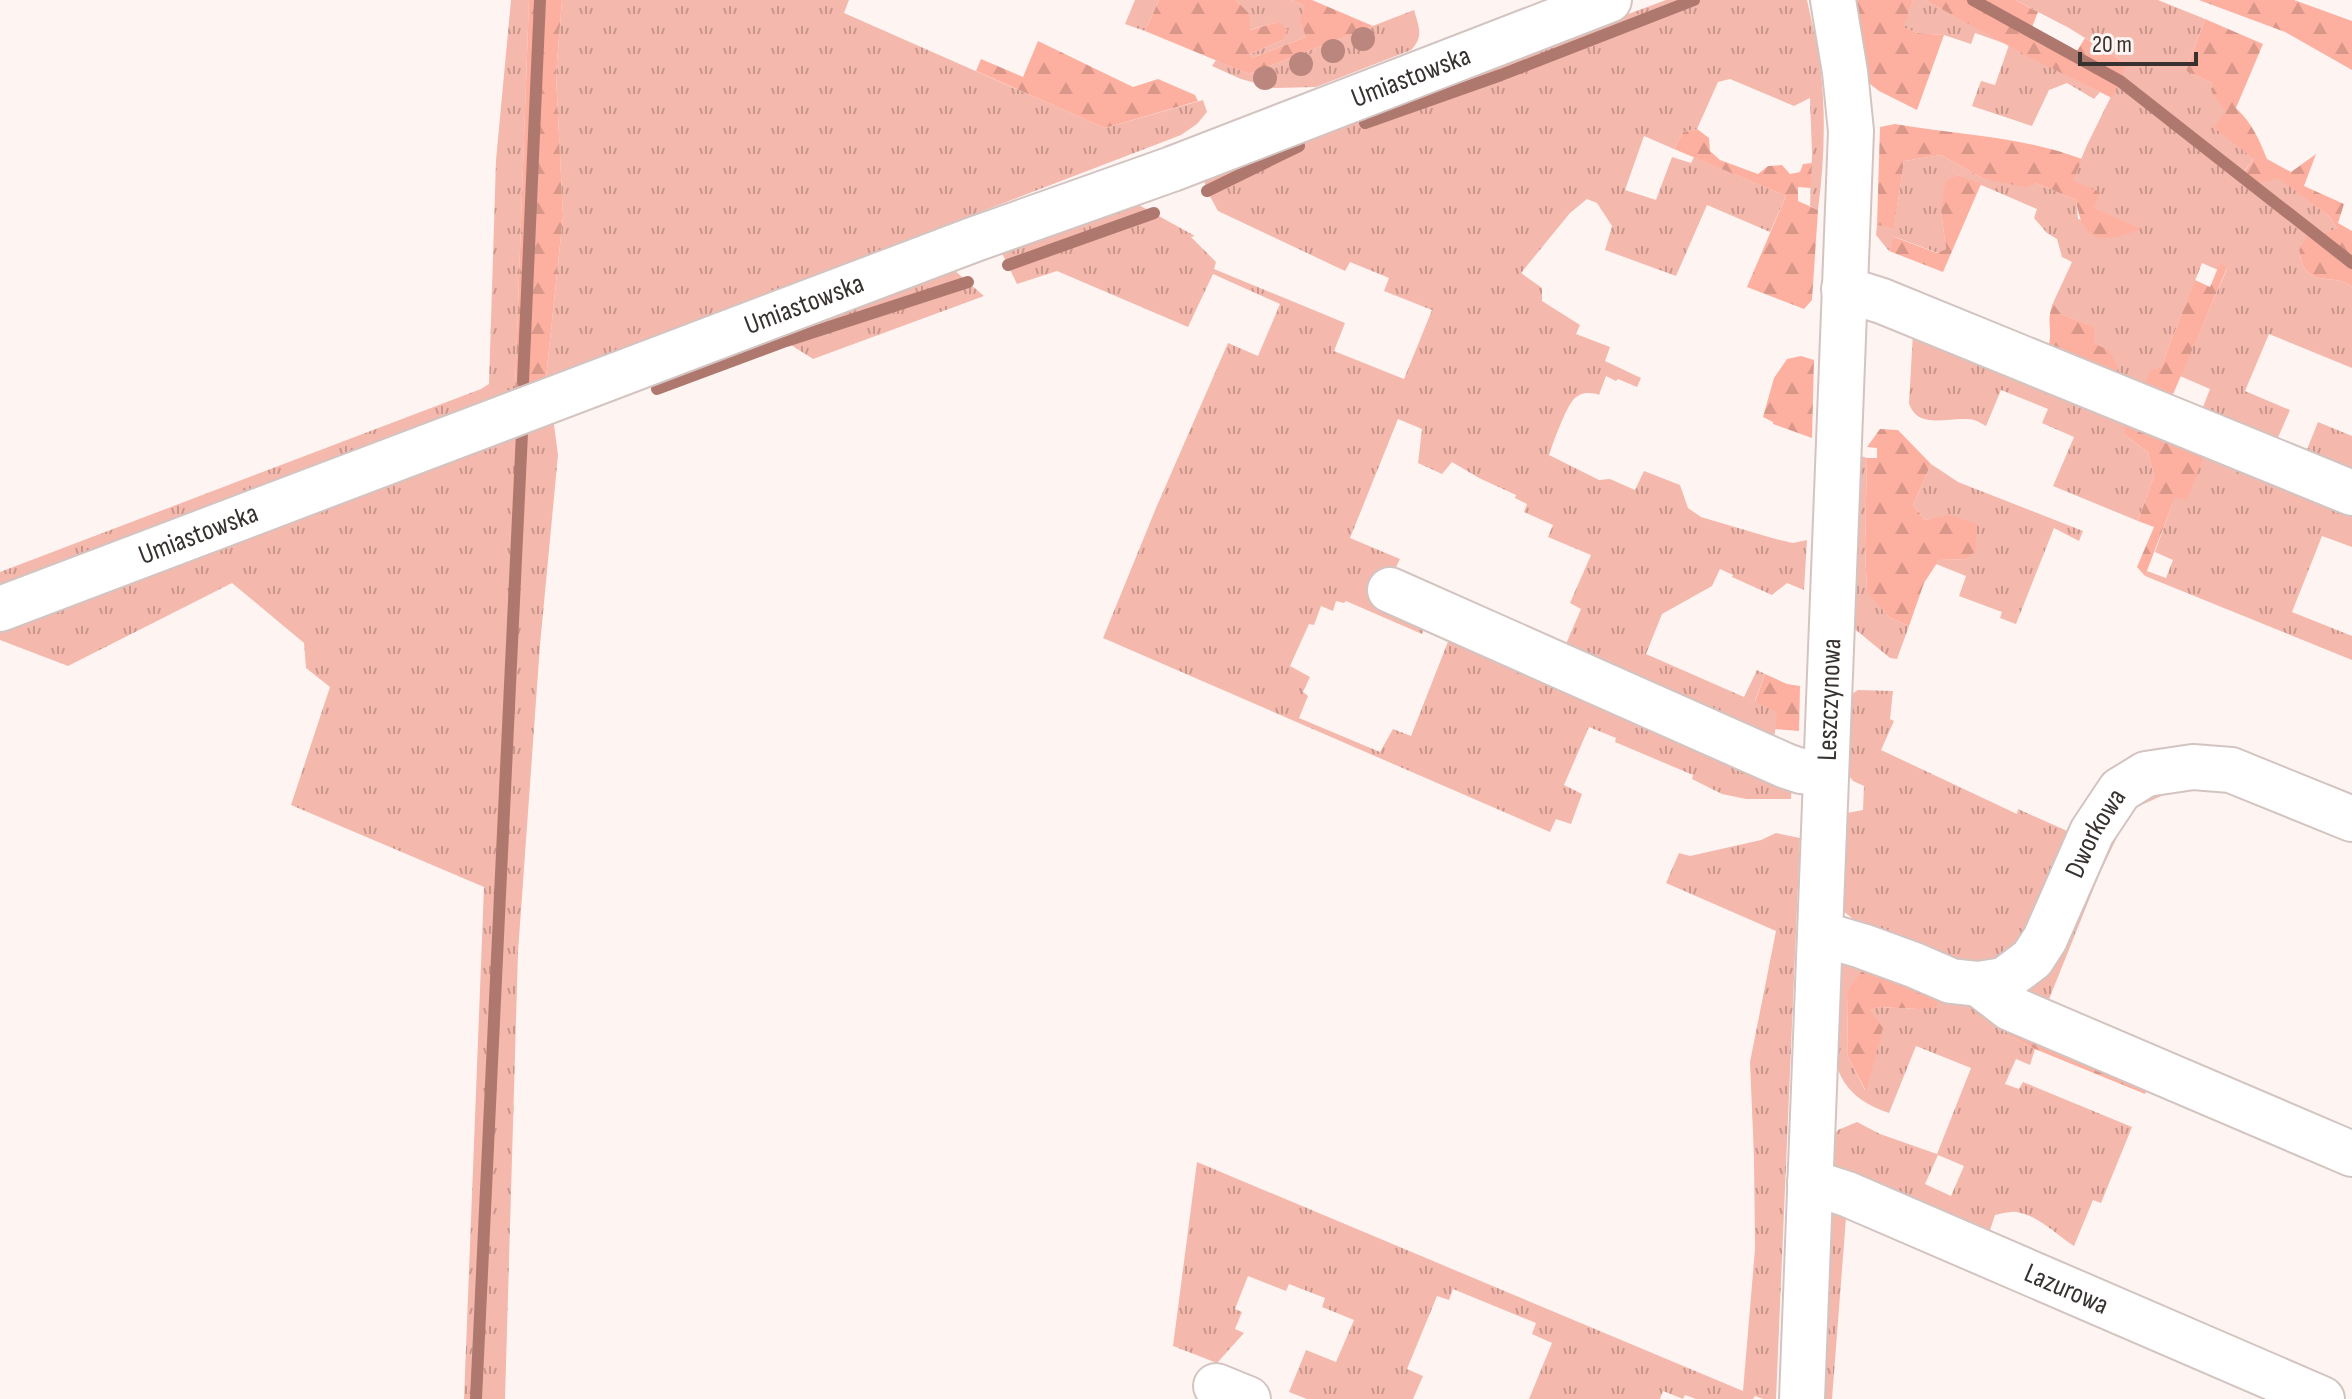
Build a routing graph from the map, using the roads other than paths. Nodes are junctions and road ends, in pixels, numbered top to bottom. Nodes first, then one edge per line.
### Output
1 (1609, 0) edge
2 (1833, 0) edge
3 (1844, 289) junction
4 (2352, 493) edge
5 (1390, 590) dead end
6 (0, 609) edge
7 (1826, 773) junction
8 (2352, 819) edge
9 (1821, 934) junction
10 (1979, 984) junction
11 (2352, 1154) edge
12 (1810, 1182) junction
13 (1802, 1399) edge
14 (2322, 1399) edge

1 - 6 street, Umiastowska
2 - 3 street, Leszczynowa
3 - 4 street
3 - 7 street, Leszczynowa
5 - 7 street
7 - 9 street, Leszczynowa
8 - 10 street, Dworkowa
9 - 10 street
9 - 12 street, Leszczynowa
10 - 11 street
12 - 13 street, Leszczynowa
12 - 14 street, Lazurowa

